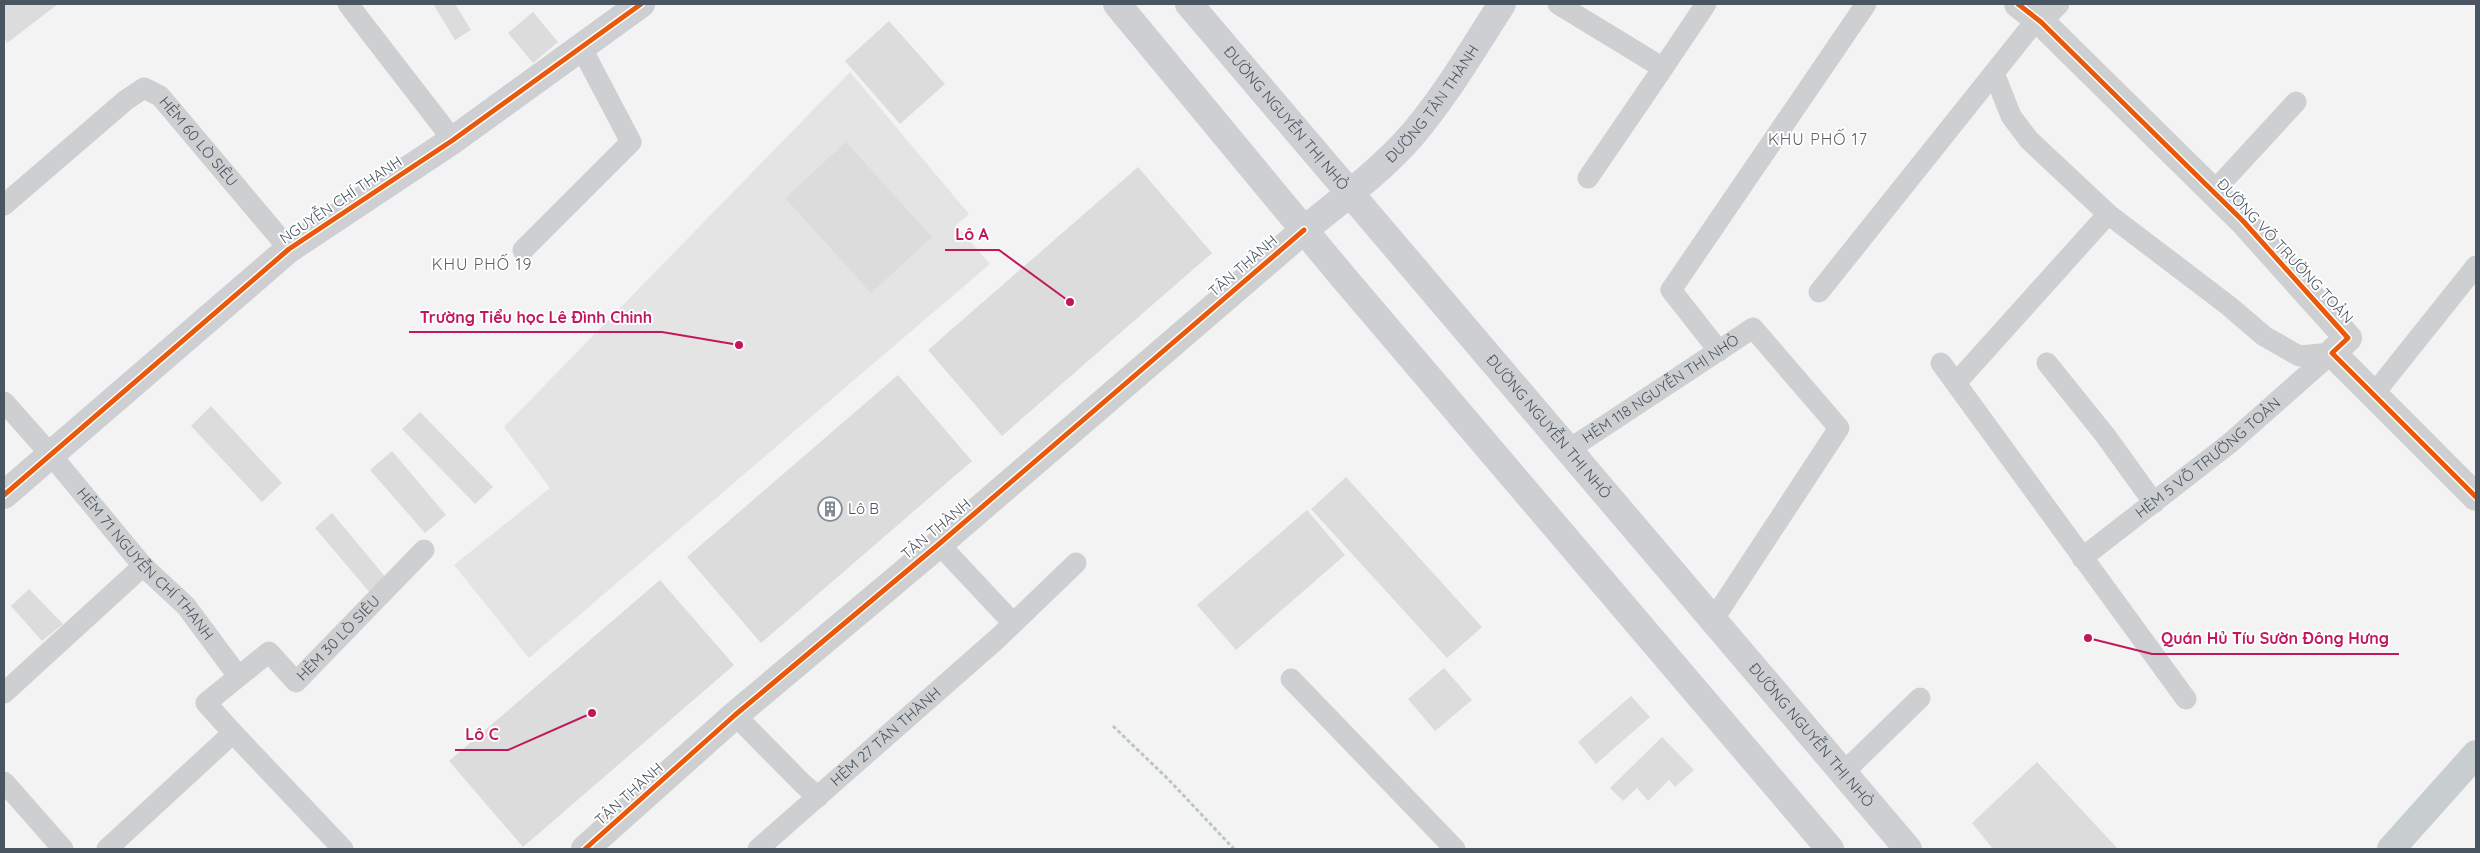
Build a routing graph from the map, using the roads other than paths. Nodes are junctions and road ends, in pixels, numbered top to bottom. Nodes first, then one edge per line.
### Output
1 (348, 4) edge
2 (641, 4) edge
3 (1117, 4) edge
4 (1189, 4) edge
5 (1502, 4) edge
6 (1558, 4) edge
7 (1706, 4) edge
8 (1866, 4) edge
9 (2039, 12) edge
10 (581, 47) junction
11 (1662, 68) junction
12 (1994, 73) junction
13 (2296, 102) dead end
14 (452, 140) junction
15 (1588, 178) dead end
16 (1349, 192) junction
17 (2214, 192) junction
18 (4, 205) edge
19 (2108, 214) junction
20 (1304, 230) junction
21 (289, 249) junction
22 (523, 250) dead end
23 (2476, 266) edge
24 (1819, 292) dead end
25 (1719, 351) junction
26 (2332, 353) junction
27 (1941, 363) dead end
28 (2047, 363) dead end
29 (1956, 384) junction
30 (2374, 395) junction
31 (4, 402) edge
32 (1568, 450) junction
33 (51, 455) junction
34 (4, 495) edge
35 (2476, 497) edge
36 (2154, 503) junction
37 (939, 544) junction
38 (424, 550) dead end
39 (2082, 558) junction
40 (1076, 562) dead end
41 (142, 566) junction
42 (1713, 620) junction
43 (1013, 623) junction
44 (238, 676) junction
45 (1292, 679) dead end
46 (4, 693) edge
47 (1920, 698) dead end
48 (2186, 699) dead end
49 (735, 715) junction
50 (233, 733) junction
51 (2476, 754) edge
52 (1842, 773) junction
53 (4, 782) edge
54 (818, 797) junction
55 (64, 849) edge
56 (107, 849) edge
57 (343, 849) edge
58 (586, 849) edge
59 (758, 849) edge
60 (1455, 849) edge
61 (1830, 849) edge
62 (1908, 849) edge
63 (2391, 849) edge

1 - 14 lane
2 - 10 main road, NGUYỄN CHÍ THANH
3 - 20 main road
4 - 16 main road, ĐƯỜNG NGUYỄN THỊ NHỎ
5 - 16 main road, ĐƯỜNG TÂN THÀNH
6 - 11 lane
7 - 11 lane
8 - 25 lane
9 - 12 lane
9 - 17 street, ĐƯỜNG VÕ TRƯỜNG TOẢN
10 - 14 main road, NGUYỄN CHÍ THANH
10 - 22 lane
11 - 15 lane
12 - 19 lane
12 - 24 lane
13 - 17 lane
14 - 21 main road, NGUYỄN CHÍ THANH
16 - 20 main road, ĐƯỜNG TÂN THÀNH
16 - 32 main road, ĐƯỜNG NGUYỄN THỊ NHỎ
17 - 26 street, ĐƯỜNG VÕ TRƯỜNG TOẢN
18 - 21 lane, HẺM 60 LÒ SIÊU
19 - 26 lane
19 - 29 lane
20 - 37 street, TÂN THÀNH
20 - 61 main road
21 - 33 main road, NGUYỄN CHÍ THANH
23 - 30 lane
25 - 32 lane, HẺM 118 NGUYỄN THỊ NHỎ
25 - 42 lane, HẺM 118 NGUYỄN THỊ NHỎ
26 - 30 street
26 - 36 lane, HẺM 5 VÕ TRƯỜNG TOẢN
27 - 29 lane
28 - 36 lane
29 - 39 lane
30 - 35 street
31 - 33 lane, HẺM 71 NGUYỄN CHÍ THANH
32 - 42 main road, ĐƯỜNG NGUYỄN THỊ NHỎ
33 - 34 main road, NGUYỄN CHÍ THANH
33 - 41 lane, HẺM 71 NGUYỄN CHÍ THANH
36 - 39 lane, HẺM 5 VÕ TRƯỜNG TOẢN
37 - 43 lane
37 - 49 street, TÂN THÀNH
38 - 44 lane, HẺM 30 LÒ SIÊU
39 - 48 lane
40 - 43 lane, HẺM 27 TÂN THÀNH
41 - 44 lane, HẺM 71 NGUYỄN CHÍ THANH
41 - 46 lane
42 - 52 main road, ĐƯỜNG NGUYỄN THỊ NHỎ
43 - 54 lane, HẺM 27 TÂN THÀNH
44 - 50 lane, HẺM 30 LÒ SIÊU
45 - 60 lane
47 - 52 lane
49 - 54 lane
49 - 58 street, TÂN THÀNH
50 - 56 lane
50 - 57 lane
51 - 63 main road
52 - 62 main road, ĐƯỜNG NGUYỄN THỊ NHỎ
53 - 55 lane
54 - 59 lane, HẺM 27 TÂN THÀNH

